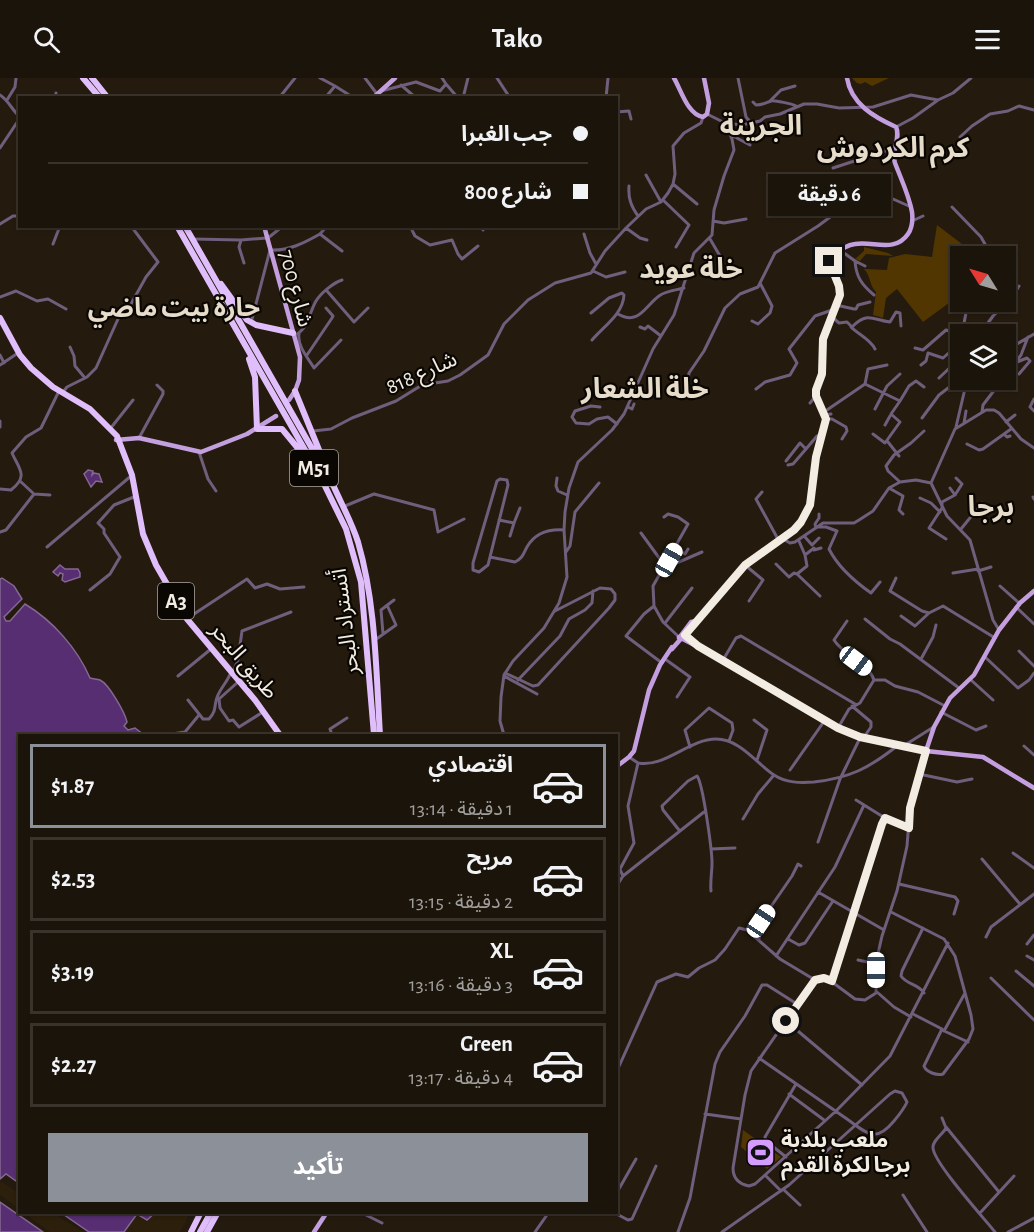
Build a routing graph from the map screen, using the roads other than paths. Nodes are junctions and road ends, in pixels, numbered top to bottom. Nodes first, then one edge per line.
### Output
1 (16, 78) edge
2 (83, 78) edge
3 (92, 78) edge
4 (295, 78) edge
5 (320, 78) edge
6 (366, 78) edge
7 (395, 78) edge
8 (442, 78) edge
9 (468, 78) edge
10 (497, 78) edge
11 (608, 78) edge
12 (674, 78) edge
13 (704, 78) edge
14 (738, 78) edge
15 (847, 78) edge
16 (971, 78) edge
17 (446, 84) junction
18 (401, 85) junction
19 (335, 86) junction
20 (795, 86) dead end
21 (377, 94) edge
22 (0, 95) edge
23 (98, 96) edge
24 (106, 96) edge
25 (281, 96) edge
26 (328, 96) edge
27 (351, 96) edge
28 (414, 96) edge
29 (458, 96) edge
30 (461, 96) edge
31 (509, 96) edge
32 (606, 96) edge
33 (7, 100) junction
34 (938, 100) junction
35 (770, 101) junction
36 (753, 102) dead end
37 (796, 106) junction
38 (863, 107) junction
39 (1034, 110) edge
40 (618, 112) edge
41 (18, 115) edge
42 (705, 115) junction
43 (631, 119) dead end
44 (18, 120) edge
45 (725, 123) junction
46 (750, 123) junction
47 (896, 127) junction
48 (730, 133) junction
49 (960, 137) dead end
50 (750, 146) dead end
51 (0, 148) edge
52 (894, 150) junction
53 (832, 168) dead end
54 (646, 175) dead end
55 (673, 184) junction
56 (629, 186) dead end
57 (855, 189) dead end
58 (889, 200) junction
59 (662, 201) junction
60 (697, 204) dead end
61 (911, 207) junction
62 (952, 207) dead end
63 (18, 216) edge
64 (638, 216) junction
65 (923, 216) dead end
66 (746, 219) dead end
67 (713, 221) junction
68 (912, 221) junction
69 (0, 224) edge
70 (58, 228) edge
71 (132, 228) edge
72 (178, 228) edge
73 (186, 228) edge
74 (264, 228) edge
75 (280, 228) edge
76 (325, 228) edge
77 (411, 228) edge
78 (626, 228) junction
79 (320, 234) junction
80 (584, 234) dead end
81 (267, 238) junction
82 (192, 239) junction
83 (710, 239) junction
84 (241, 240) junction
85 (647, 240) dead end
86 (53, 244) dead end
87 (478, 246) dead end
88 (986, 246) edge
89 (676, 248) dead end
90 (270, 250) junction
91 (840, 250) junction
92 (342, 251) dead end
93 (855, 261) junction
94 (244, 263) dead end
95 (596, 264) junction
96 (866, 266) dead end
97 (593, 271) junction
98 (625, 272) dead end
99 (719, 273) dead end
100 (213, 275) junction
101 (342, 280) dead end
102 (760, 283) junction
103 (1019, 286) dead end
104 (684, 288) junction
105 (327, 291) junction
106 (874, 295) dead end
107 (0, 297) edge
108 (870, 302) dead end
109 (836, 307) junction
110 (326, 308) dead end
111 (368, 308) dead end
112 (66, 309) dead end
113 (591, 313) dead end
114 (617, 314) junction
115 (831, 316) junction
116 (0, 318) edge
117 (752, 321) dead end
118 (251, 323) junction
119 (0, 324) edge
120 (987, 324) edge
121 (901, 326) dead end
122 (640, 327) dead end
123 (851, 327) junction
124 (950, 332) edge
125 (296, 333) junction
126 (1034, 334) edge
127 (661, 336) junction
128 (1028, 337) junction
129 (341, 340) dead end
130 (592, 340) dead end
131 (243, 341) junction
132 (1016, 344) edge
133 (70, 346) dead end
134 (915, 348) dead end
135 (875, 349) dead end
136 (950, 352) edge
137 (17, 353) junction
138 (0, 355) edge
139 (307, 355) junction
140 (1016, 361) edge
141 (4, 363) junction
142 (1016, 363) edge
143 (921, 364) dead end
144 (0, 365) edge
145 (887, 365) dead end
146 (950, 368) edge
147 (900, 374) dead end
148 (1019, 374) dead end
149 (85, 378) junction
150 (939, 378) dead end
151 (865, 384) junction
152 (157, 385) dead end
153 (687, 387) dead end
154 (924, 387) dead end
155 (950, 387) edge
156 (756, 389) dead end
157 (968, 390) dead end
158 (994, 390) edge
159 (295, 391) junction
160 (884, 392) junction
161 (963, 392) joint
162 (60, 393) junction
163 (816, 396) junction
164 (289, 399) joint
165 (1034, 399) edge
166 (133, 400) dead end
167 (900, 401) junction
168 (810, 403) dead end
169 (299, 404) junction
170 (634, 404) dead end
171 (600, 407) dead end
172 (628, 407) junction
173 (875, 409) dead end
174 (966, 411) dead end
175 (981, 411) junction
176 (1034, 411) edge
177 (831, 414) dead end
178 (891, 414) junction
179 (825, 415) junction
180 (1015, 415) dead end
181 (273, 418) joint
182 (922, 418) dead end
183 (0, 421) edge
184 (968, 421) junction
185 (1006, 422) junction
186 (617, 424) junction
187 (885, 425) dead end
188 (0, 427) edge
189 (279, 427) junction
190 (110, 429) junction
191 (257, 429) junction
192 (955, 429) junction
193 (1011, 429) junction
194 (311, 430) junction
195 (924, 431) dead end
196 (873, 434) dead end
197 (1004, 434) junction
198 (1010, 436) dead end
199 (139, 438) junction
200 (822, 438) junction
201 (118, 439) junction
202 (842, 440) dead end
203 (888, 441) junction
204 (967, 444) dead end
205 (806, 448) junction
206 (1034, 448) edge
207 (199, 452) junction
208 (898, 455) junction
209 (314, 468) junction
210 (132, 475) junction
211 (557, 478) dead end
212 (956, 478) dead end
213 (20, 481) junction
214 (900, 482) junction
215 (599, 483) dead end
216 (931, 483) junction
217 (334, 487) junction
218 (889, 488) junction
219 (950, 488) dead end
220 (0, 489) edge
221 (216, 491) dead end
222 (762, 492) dead end
223 (34, 494) junction
224 (50, 495) dead end
225 (567, 495) junction
226 (955, 495) junction
227 (136, 497) junction
228 (920, 498) dead end
229 (343, 507) junction
230 (520, 508) dead end
231 (993, 509) dead end
232 (941, 510) junction
233 (819, 514) dead end
234 (903, 514) dead end
235 (664, 517) dead end
236 (464, 519) dead end
237 (499, 520) junction
238 (514, 523) junction
239 (816, 528) junction
240 (564, 530) junction
241 (961, 530) junction
242 (0, 532) edge
243 (640, 533) dead end
244 (510, 536) dead end
245 (805, 537) junction
246 (819, 538) dead end
247 (945, 539) dead end
248 (781, 540) junction
249 (798, 541) junction
250 (47, 547) dead end
251 (813, 547) junction
252 (676, 548) junction
253 (821, 548) dead end
254 (688, 549) dead end
255 (566, 552) junction
256 (702, 552) dead end
257 (805, 555) junction
258 (490, 557) junction
259 (776, 564) dead end
260 (957, 564) dead end
261 (745, 565) junction
262 (664, 567) junction
263 (991, 567) dead end
264 (978, 570) junction
265 (959, 572) junction
266 (954, 573) dead end
267 (797, 574) junction
268 (896, 578) dead end
269 (880, 582) dead end
270 (1000, 586) dead end
271 (304, 587) dead end
272 (692, 588) dead end
273 (90, 590) dead end
274 (593, 591) junction
275 (1034, 591) edge
276 (820, 596) dead end
277 (394, 600) dead end
278 (748, 601) dead end
279 (387, 605) junction
280 (1018, 605) junction
281 (654, 606) junction
282 (555, 611) junction
283 (291, 612) dead end
284 (929, 613) junction
285 (901, 615) dead end
286 (186, 619) junction
287 (371, 619) junction
288 (865, 619) dead end
289 (847, 621) dead end
290 (665, 623) junction
291 (1034, 624) edge
292 (936, 625) dead end
293 (383, 627) junction
294 (383, 634) junction
295 (997, 634) junction
296 (681, 635) junction
297 (374, 641) junction
298 (211, 649) junction
299 (1019, 651) dead end
300 (985, 657) junction
301 (920, 659) junction
302 (723, 660) junction
303 (663, 661) junction
304 (1034, 666) edge
305 (231, 672) junction
306 (1034, 673) edge
307 (505, 675) junction
308 (178, 676) dead end
309 (518, 680) junction
310 (874, 680) junction
311 (970, 680) junction
312 (239, 681) junction
313 (959, 688) junction
314 (537, 694) dead end
315 (677, 697) dead end
316 (188, 700) dead end
317 (993, 700) dead end
318 (853, 705) junction
319 (945, 706) junction
320 (265, 712) junction
321 (941, 712) junction
322 (199, 715) junction
323 (347, 718) dead end
324 (754, 720) dead end
325 (825, 720) junction
326 (986, 726) dead end
327 (934, 727) junction
328 (838, 728) junction
329 (172, 734) edge
330 (279, 734) edge
331 (332, 734) edge
332 (374, 734) edge
333 (380, 734) edge
334 (504, 734) edge
335 (862, 738) junction
336 (729, 741) junction
337 (900, 746) junction
338 (1024, 746) dead end
339 (690, 747) junction
340 (926, 751) junction
341 (1034, 755) edge
342 (629, 757) junction
343 (757, 760) junction
344 (638, 762) junction
345 (618, 765) edge
346 (790, 770) dead end
347 (919, 774) junction
348 (774, 775) junction
349 (840, 779) junction
350 (972, 779) dead end
351 (1034, 788) edge
352 (856, 800) dead end
353 (864, 806) junction
354 (704, 811) junction
355 (885, 818) junction
356 (743, 819) dead end
357 (909, 828) junction
358 (678, 830) junction
359 (818, 842) dead end
360 (735, 848) dead end
361 (711, 849) junction
362 (1013, 853) dead end
363 (982, 859) dead end
364 (618, 865) edge
365 (801, 866) dead end
366 (1034, 868) edge
367 (620, 869) junction
368 (623, 876) junction
369 (618, 884) edge
370 (899, 884) junction
371 (711, 891) dead end
372 (818, 892) junction
373 (1034, 894) edge
374 (834, 900) junction
375 (1020, 903) junction
376 (854, 912) junction
377 (891, 912) junction
378 (954, 914) dead end
379 (923, 928) junction
380 (884, 930) junction
381 (1034, 935) edge
382 (986, 937) dead end
383 (759, 939) junction
384 (788, 939) junction
385 (948, 943) junction
386 (1027, 944) dead end
387 (776, 956) junction
388 (1027, 956) dead end
389 (858, 960) dead end
390 (1034, 960) edge
391 (877, 964) junction
392 (1016, 971) dead end
393 (992, 978) dead end
394 (815, 980) junction
395 (832, 981) junction
396 (1034, 986) edge
397 (876, 991) junction
398 (924, 993) junction
399 (965, 993) junction
400 (797, 1004) junction
401 (912, 1016) junction
402 (1034, 1020) edge
403 (786, 1021) junction
404 (943, 1030) junction
405 (968, 1042) junction
406 (759, 1058) junction
407 (618, 1069) edge
408 (796, 1084) junction
409 (862, 1084) junction
410 (789, 1094) junction
411 (836, 1111) junction
412 (705, 1114) junction
413 (942, 1118) dead end
414 (741, 1119) junction
415 (825, 1120) junction
416 (855, 1125) junction
417 (946, 1127) junction
418 (786, 1157) junction
419 (636, 1159) dead end
420 (656, 1166) dead end
421 (765, 1176) junction
422 (1014, 1176) dead end
423 (618, 1190) edge
424 (782, 1190) junction
425 (999, 1192) junction
426 (903, 1195) dead end
427 (800, 1205) dead end
428 (980, 1213) junction
429 (200, 1214) edge
430 (210, 1214) edge
431 (217, 1214) edge
432 (326, 1214) edge
433 (364, 1214) edge
434 (548, 1214) edge
435 (617, 1214) edge
436 (1034, 1218) edge
437 (381, 1223) dead end
438 (316, 1231) edge
439 (190, 1232) edge
440 (200, 1232) edge
441 (207, 1232) edge
442 (535, 1232) edge
443 (678, 1232) edge
444 (722, 1232) edge
445 (927, 1232) edge
446 (995, 1232) edge
447 (1008, 1232) edge

1 - 33 street
2 - 23 highway
3 - 24 highway
4 - 25 street
5 - 19 street
6 - 21 street
7 - 21 main road
8 - 17 street
9 - 30 street
10 - 31 street
11 - 32 street
12 - 42 main road
13 - 42 main road
14 - 46 street
15 - 38 main road
16 - 34 street
17 - 18 street
17 - 29 street
18 - 21 street
18 - 28 street
19 - 26 street
19 - 27 street
20 - 35 street
22 - 33 street
33 - 41 street
34 - 38 street
34 - 47 street
35 - 36 street
35 - 37 street
37 - 38 street
37 - 46 street
38 - 47 main road
39 - 49 street
40 - 43 street
42 - 45 street
42 - 55 street
44 - 51 street
45 - 46 street
45 - 48 street
47 - 52 main road
48 - 50 street
48 - 67 street
52 - 53 street
52 - 61 main road
54 - 59 street
55 - 59 street
55 - 60 street
56 - 64 street
57 - 58 street
58 - 61 street
58 - 102 street
59 - 64 street
59 - 89 street
61 - 68 main road
62 - 88 street
63 - 69 street
64 - 78 street
65 - 68 street
66 - 67 street
67 - 83 street
68 - 91 main road
70 - 86 street
71 - 149 street
72 - 131 highway, أتستراد البحر / M51
73 - 82 highway, أتستراد البحر / M51
74 - 81 main road, شارع 700
75 - 81 street
76 - 79 street
77 - 87 street
78 - 85 street
78 - 95 street
79 - 90 street
79 - 92 street
80 - 95 street
81 - 84 street
81 - 90 main road, شارع 700
82 - 84 street
82 - 100 highway, أتستراد البحر / M51
83 - 99 street
83 - 104 street
84 - 94 street
90 - 118 street
90 - 125 main road, شارع 700
91 - 93 street
91 - 109 main road
93 - 96 street
93 - 106 street
95 - 97 street
97 - 98 street
97 - 194 street, شارع 818
100 - 118 highway
100 - 217 highway, أتستراد البحر / M51
101 - 105 street
102 - 117 street
102 - 153 street
103 - 120 street
104 - 114 street
104 - 127 street
105 - 111 street
105 - 125 street
107 - 112 street
108 - 109 street
109 - 115 main road
109 - 156 street
110 - 139 street
113 - 114 street
114 - 130 street
115 - 123 street
115 - 163 main road
116 - 137 highway, طريق البحر / A3
118 - 125 highway
119 - 137 highway, طريق البحر / A3
121 - 123 street
122 - 127 street
123 - 135 street
124 - 134 street
125 - 139 street
125 - 159 main road, شارع 700
126 - 128 street
127 - 172 street
128 - 132 street
128 - 140 street
129 - 139 street
131 - 191 highway
131 - 209 highway, أتستراد البحر / M51
133 - 149 street
136 - 143 street
137 - 141 street
137 - 162 highway, طريق البحر / A3
138 - 141 street
141 - 144 street
142 - 148 street
145 - 151 street
146 - 150 street
147 - 160 street
149 - 162 street
151 - 160 street
151 - 179 street
152 - 199 street
154 - 167 street
155 - 182 street
157 - 161 street
158 - 175 street
159 - 164 main road
159 - 169 highway
160 - 167 street
160 - 173 street
161 - 192 street
162 - 190 highway, طريق البحر / A3
162 - 201 highway, طريق البحر / A3
162 - 213 street
163 - 168 street
163 - 179 main road
164 - 169 highway
165 - 176 street
166 - 190 street
167 - 178 street
169 - 194 highway
170 - 172 street
171 - 186 street
172 - 186 street
174 - 184 street
175 - 184 street
175 - 185 street
177 - 179 street
178 - 187 street
178 - 203 street
179 - 200 main road
179 - 202 street
180 - 185 street
181 - 189 highway
181 - 191 main road
183 - 188 street
184 - 192 street
185 - 193 street
186 - 225 street
189 - 191 highway
189 - 209 highway
190 - 201 highway, طريق البحر / A3
191 - 207 main road
192 - 216 street
193 - 197 street
193 - 206 street
194 - 217 highway
195 - 208 street
196 - 203 street
197 - 198 street
197 - 204 street
199 - 201 main road
199 - 207 main road
200 - 205 street
200 - 248 main road
201 - 210 highway, طريق البحر / A3
203 - 208 street
205 - 205 street
207 - 221 street
208 - 214 street
209 - 332 highway, أتستراد البحر / M51
210 - 227 highway, طريق البحر / A3
210 - 250 street
211 - 225 street
212 - 226 street
213 - 220 street
213 - 223 street
214 - 216 street
214 - 218 street
215 - 255 street
216 - 232 street
217 - 229 highway, أتستراد البحر / M51
218 - 234 street
218 - 239 street
219 - 226 street
222 - 248 street
223 - 224 street
223 - 242 street
225 - 240 street
226 - 232 street
227 - 273 street
227 - 286 highway, طريق البحر / A3
228 - 232 street
229 - 236 street
229 - 287 highway, أتستراد البحر / M51
230 - 238 street
231 - 241 street
232 - 241 street
232 - 247 street
233 - 239 street
235 - 252 street
237 - 238 street
237 - 258 street
237 - 258 street
238 - 244 street
239 - 245 street
239 - 269 street
240 - 255 street
240 - 258 street
241 - 264 street
243 - 262 street
245 - 249 street
245 - 251 street
246 - 251 street
248 - 249 street
248 - 261 main road
249 - 257 street
251 - 253 street
251 - 257 street
252 - 254 street
252 - 262 street
255 - 282 street
256 - 262 street
257 - 267 street
259 - 267 street
260 - 265 street
261 - 278 street
261 - 296 main road
262 - 281 street
263 - 264 street
264 - 265 street
264 - 295 street
265 - 266 street
267 - 276 street
268 - 284 street
270 - 280 street
271 - 286 street
272 - 290 street
274 - 282 street
274 - 309 street
274 - 309 street
275 - 280 main road
277 - 279 street
279 - 293 street
279 - 294 street
280 - 291 street
280 - 295 main road
281 - 290 street
281 - 303 street
282 - 307 street
283 - 305 street
284 - 285 street
284 - 295 street
286 - 298 highway, طريق البحر / A3
287 - 293 street
287 - 297 highway, أتستراد البحر / M51
288 - 301 street
289 - 310 street
290 - 296 street
292 - 301 street
293 - 294 street
294 - 297 street
295 - 300 main road
296 - 302 main road
296 - 303 main road
297 - 333 highway, أتستراد البحر / M51
298 - 305 highway, طريق البحر / A3
298 - 308 street
299 - 304 street
300 - 306 street
300 - 311 main road
301 - 313 street
302 - 318 street
302 - 325 main road
303 - 315 street
303 - 342 main road
305 - 312 highway, طريق البحر / A3
305 - 322 street
307 - 309 street
307 - 314 street
307 - 334 street
310 - 318 street
310 - 319 street
311 - 313 main road
311 - 317 street
312 - 320 highway, طريق البحر / A3
312 - 320 street
313 - 319 main road
316 - 322 street
318 - 328 street
318 - 335 street
319 - 321 main road
320 - 330 highway, طريق البحر / A3
321 - 326 street
321 - 327 main road
322 - 329 street
323 - 331 street
324 - 343 street
325 - 328 main road
325 - 346 street
327 - 337 street
327 - 340 main road
328 - 335 main road
335 - 337 main road
335 - 349 street
336 - 339 street
336 - 339 street
336 - 343 street
337 - 340 main road
337 - 349 street
338 - 341 street
339 - 344 street
340 - 347 street
340 - 351 main road
342 - 344 street
342 - 345 main road
343 - 348 street
344 - 367 street
347 - 350 street
347 - 357 street
348 - 349 street
348 - 356 street
349 - 359 street
352 - 353 street
353 - 355 street
353 - 372 street
354 - 358 street
354 - 358 street
354 - 361 street
355 - 357 street
355 - 376 street
357 - 370 street
358 - 368 street
360 - 361 street
361 - 371 street
362 - 366 street
363 - 375 street
364 - 367 street
365 - 383 street
367 - 368 street
368 - 369 street
370 - 377 street
370 - 378 street
372 - 374 street
372 - 384 street
373 - 375 street
374 - 376 street
374 - 384 street
375 - 382 street
376 - 380 street
376 - 395 street
377 - 379 street
377 - 380 street
379 - 385 street
379 - 398 street
380 - 391 street
381 - 386 street
383 - 387 street
383 - 407 street
384 - 387 street
385 - 398 street
385 - 399 street
387 - 394 street
388 - 390 street
389 - 391 street
391 - 397 street
392 - 396 street
393 - 402 street
394 - 395 street
394 - 400 street
395 - 397 street
397 - 401 street
398 - 401 street
399 - 404 street
399 - 405 street
400 - 403 street
400 - 412 street
401 - 404 street
401 - 409 street
403 - 406 street
403 - 409 street
404 - 405 street
404 - 405 street
406 - 408 street
406 - 414 street
408 - 410 street
408 - 411 street
409 - 411 street
410 - 415 street
410 - 418 street
411 - 415 street
411 - 416 street
412 - 414 street
412 - 443 street
413 - 417 street
414 - 421 street
415 - 418 street
416 - 416 street
416 - 424 street
417 - 425 street
417 - 428 street
418 - 421 street
419 - 423 street
420 - 435 street
421 - 424 street
422 - 425 street
424 - 427 street
424 - 444 street
425 - 428 street
426 - 445 street
428 - 446 street
429 - 439 highway
430 - 440 highway
431 - 441 highway
432 - 438 main road
433 - 437 street
434 - 442 street
436 - 447 street

